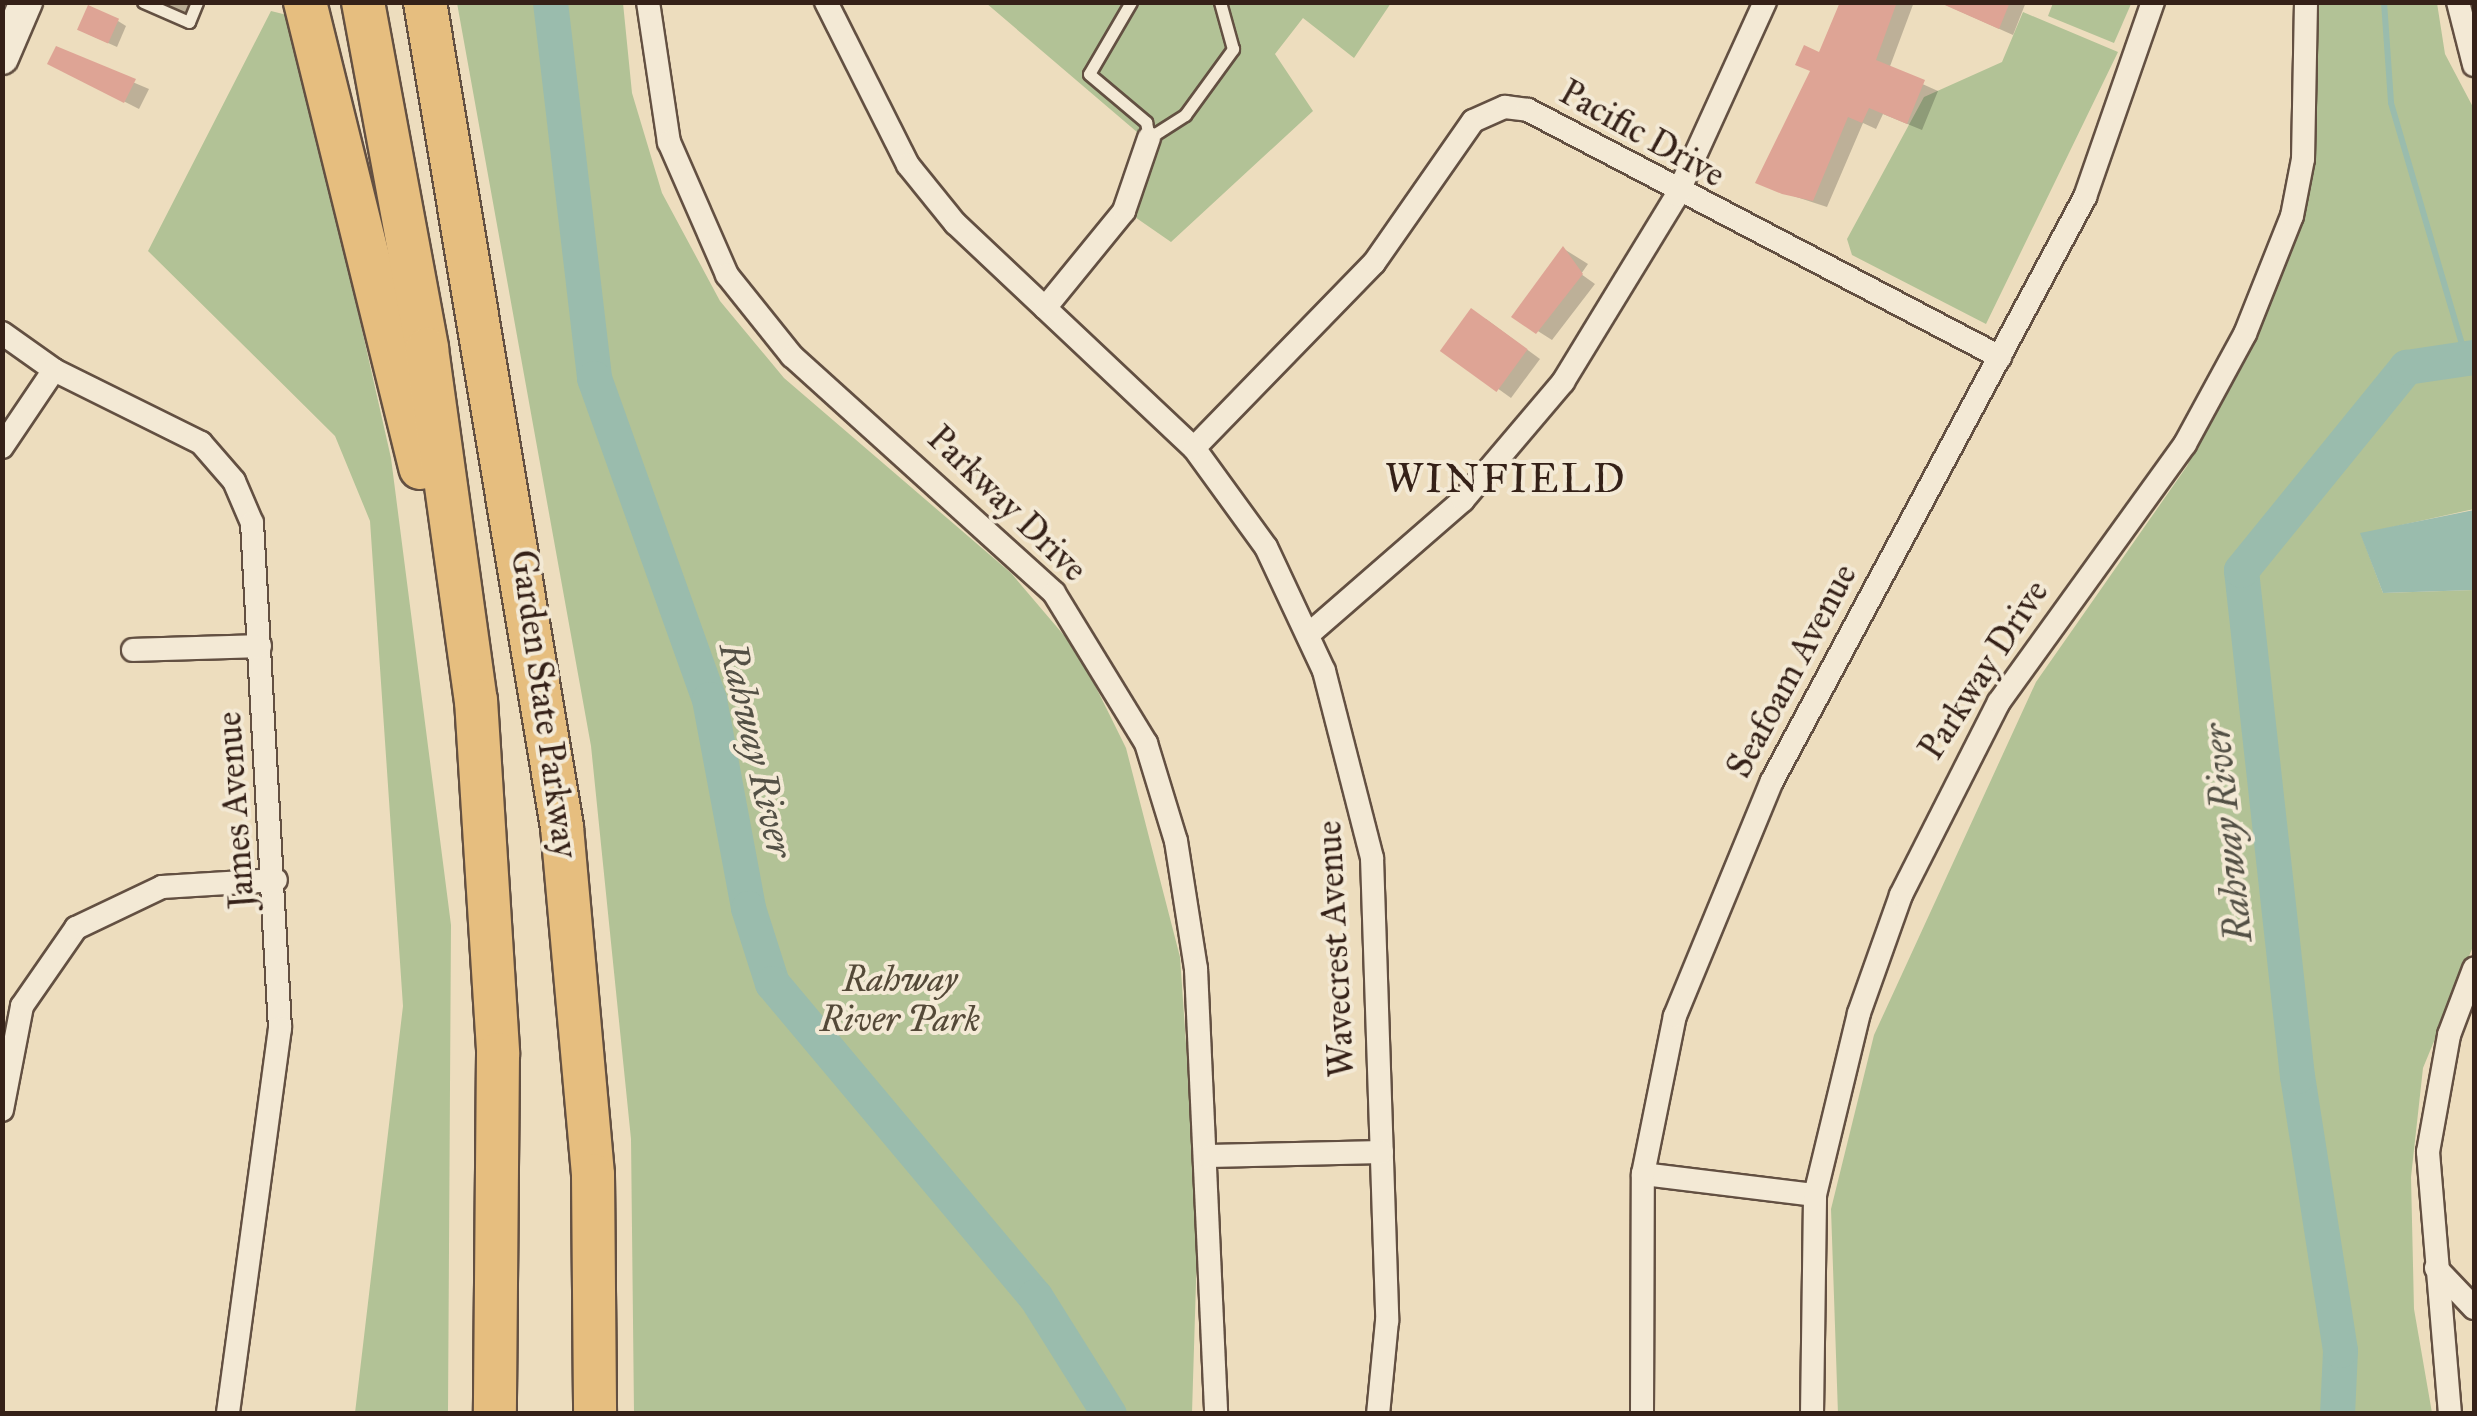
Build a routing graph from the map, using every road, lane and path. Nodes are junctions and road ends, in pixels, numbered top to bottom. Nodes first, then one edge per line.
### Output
1 (26, 2) edge
2 (144, 2) edge
3 (198, 2) edge
4 (305, 2) edge
5 (363, 2) edge
6 (424, 2) edge
7 (648, 2) edge
8 (826, 2) edge
9 (1131, 2) edge
10 (1220, 2) edge
11 (1765, 2) edge
12 (2154, 2) edge
13 (2306, 2) edge
14 (2458, 2) edge
15 (2, 58) edge
16 (2474, 66) edge
17 (1149, 138) junction
18 (1678, 196) junction
19 (1045, 308) junction
20 (2, 333) edge
21 (2000, 357) junction
22 (54, 370) junction
23 (2, 447) edge
24 (1194, 448) junction
25 (1309, 634) junction
26 (260, 646) junction
27 (133, 650) dead end
28 (482, 770) junction
29 (276, 880) junction
30 (2474, 968) edge
31 (2468, 1001) edge
32 (2, 1110) edge
33 (1382, 1152) junction
34 (1209, 1156) junction
35 (1642, 1174) junction
36 (1815, 1195) junction
37 (2436, 1268) junction
38 (2474, 1308) edge
39 (228, 1414) edge
40 (495, 1414) edge
41 (594, 1414) edge
42 (1216, 1414) edge
43 (1378, 1414) edge
44 (1642, 1414) edge
45 (1812, 1414) edge
46 (2450, 1414) edge

1 - 15 main road
2 - 3 lane
4 - 28 highway
5 - 28 highway, Garden State Parkway
6 - 41 highway, Garden State Parkway
7 - 34 street, Parkway Drive
8 - 19 street, Wavecrest Avenue
9 - 17 lane
10 - 17 lane
11 - 18 street
12 - 21 street, Seafoam Avenue
13 - 36 street, Parkway Drive
14 - 16 street
17 - 19 street
18 - 21 street, Pacific Drive
18 - 24 street, Pacific Drive
18 - 25 street
19 - 24 street, Wavecrest Avenue
20 - 22 street, James Avenue
21 - 35 street, Seafoam Avenue
22 - 23 street
22 - 26 street, James Avenue
24 - 25 street, Wavecrest Avenue
25 - 33 street, Wavecrest Avenue
26 - 27 street
26 - 29 street, James Avenue
28 - 40 highway, Garden State Parkway
29 - 32 street
29 - 39 street, James Avenue
30 - 31 street
31 - 37 street
33 - 34 street
33 - 43 street, Wavecrest Avenue
34 - 42 street, Parkway Drive
35 - 36 street
35 - 44 street, Seafoam Avenue
36 - 45 street, Parkway Drive
37 - 38 street
37 - 46 street

